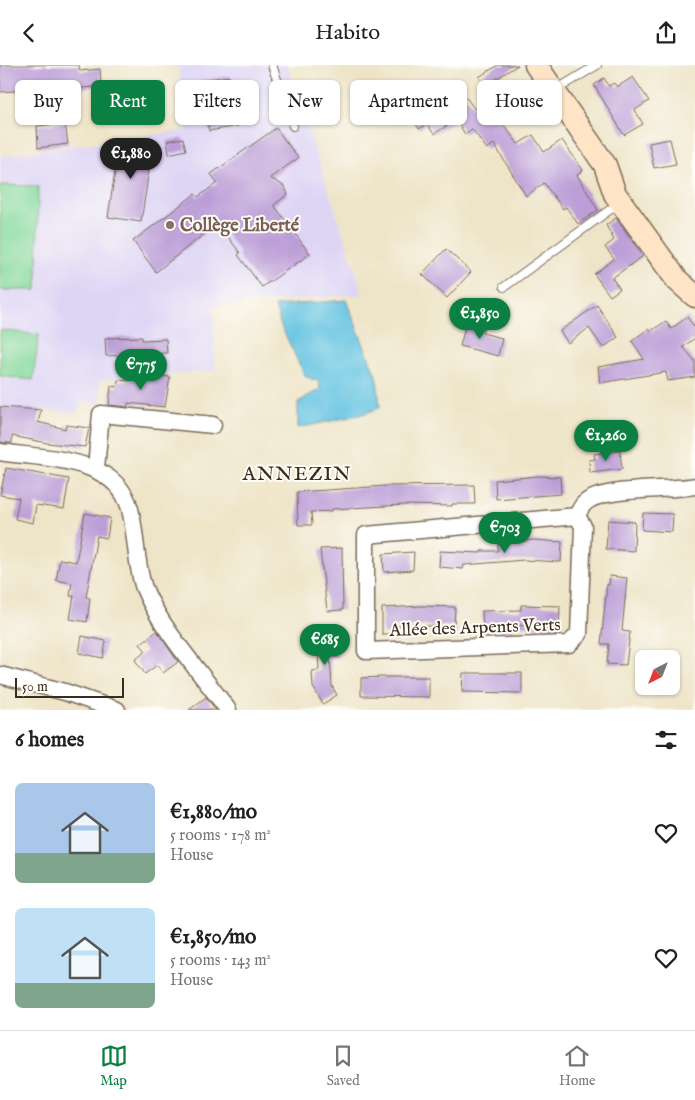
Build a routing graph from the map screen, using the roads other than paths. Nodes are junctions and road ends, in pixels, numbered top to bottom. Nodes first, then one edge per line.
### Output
1 (272, 65) edge
2 (536, 65) edge
3 (597, 65) edge
4 (546, 80) edge
5 (562, 86) edge
6 (562, 103) edge
7 (293, 126) dead end
8 (621, 202) junction
9 (504, 287) dead end
10 (695, 296) edge
11 (213, 425) dead end
12 (0, 452) edge
13 (96, 468) junction
14 (695, 486) edge
15 (577, 516) junction
16 (0, 675) edge
17 (117, 710) edge
18 (228, 710) edge

1 - 7 lane
2 - 4 main road
3 - 5 lane
6 - 8 main road
8 - 9 lane
8 - 10 main road
11 - 13 street
12 - 13 street
13 - 18 street
14 - 15 street
15 - 15 street, Allée des Arpents Verts
16 - 17 street

